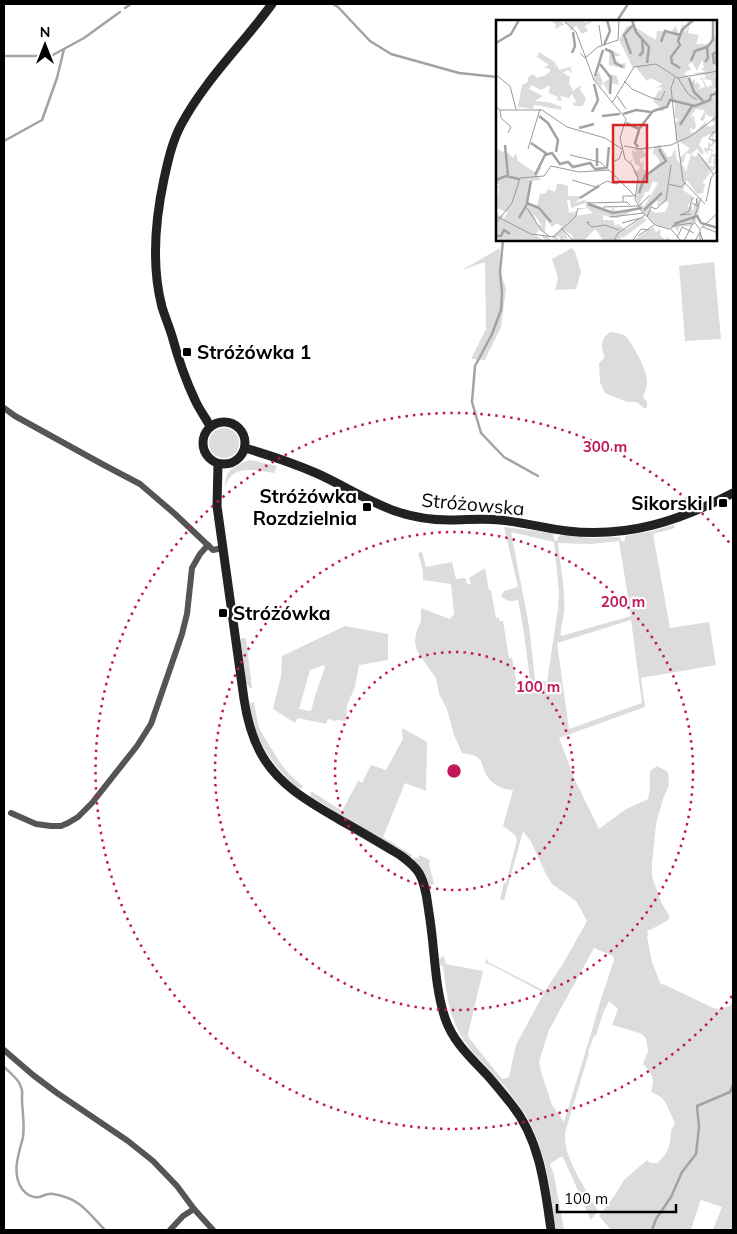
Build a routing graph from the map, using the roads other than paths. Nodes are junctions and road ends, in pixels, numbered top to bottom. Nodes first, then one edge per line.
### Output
1 (272, 4) edge
2 (4, 408) edge
3 (210, 426) junction
4 (245, 448) junction
5 (218, 464) junction
6 (733, 493) edge
7 (208, 545) junction
8 (223, 548) junction
9 (11, 813) dead end
10 (4, 1050) edge
11 (194, 1208) junction
12 (170, 1230) edge
13 (213, 1230) edge
14 (551, 1230) edge

1 - 3 main road
2 - 7 street
3 - 4 main road
3 - 5 main road
4 - 5 main road
4 - 6 main road, Stróżowska
5 - 8 main road
7 - 8 street
7 - 9 street
8 - 14 main road
10 - 11 street
11 - 12 street
11 - 13 street

